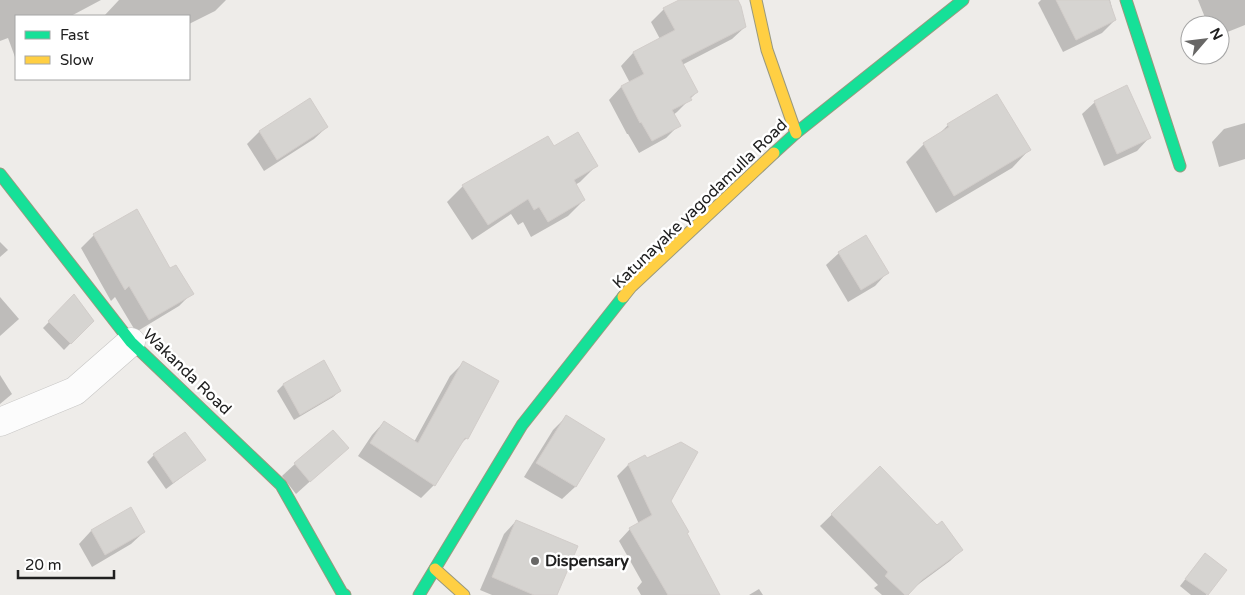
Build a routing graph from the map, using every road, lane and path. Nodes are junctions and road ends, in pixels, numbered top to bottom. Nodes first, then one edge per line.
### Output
1 (756, 0) edge
2 (963, 0) edge
3 (1126, 0) edge
4 (796, 133) junction
5 (1180, 166) dead end
6 (0, 174) edge
7 (132, 342) junction
8 (0, 422) edge
9 (435, 569) junction
10 (345, 595) edge
11 (419, 595) edge
12 (464, 595) edge

1 - 4 street
2 - 4 street, Katunayake yagodamulla Road
3 - 5 street
4 - 9 street, Katunayake yagodamulla Road
6 - 7 street, Wakanda Road
7 - 8 street
7 - 10 street, Wakanda Road
9 - 11 street, Katunayake yagodamulla Road
9 - 12 street

